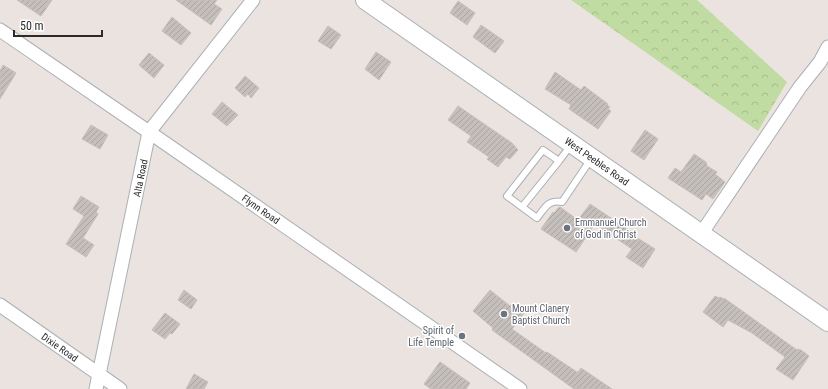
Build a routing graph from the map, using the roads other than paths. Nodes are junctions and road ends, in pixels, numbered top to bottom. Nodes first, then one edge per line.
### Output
1 (253, 0) edge
2 (365, 0) edge
3 (0, 30) edge
4 (828, 48) edge
5 (149, 132) junction
6 (572, 144) junction
7 (592, 158) junction
8 (559, 161) junction
9 (522, 207) junction
10 (701, 234) junction
11 (0, 305) edge
12 (828, 322) edge
13 (98, 374) junction
14 (96, 389) edge
15 (120, 389) edge
16 (520, 389) edge

1 - 5 street, Alta Road
2 - 6 main road, West Peebles Road
3 - 5 street, Flynn Road
4 - 10 street
5 - 13 street, Alta Road
5 - 16 street, Flynn Road
6 - 7 main road, West Peebles Road
6 - 8 lane
7 - 9 lane
7 - 10 main road, West Peebles Road
8 - 9 lane
8 - 9 lane
10 - 12 main road, West Peebles Road
11 - 13 street, Dixie Road
13 - 14 street, Alta Road
13 - 15 street, Dixie Road

